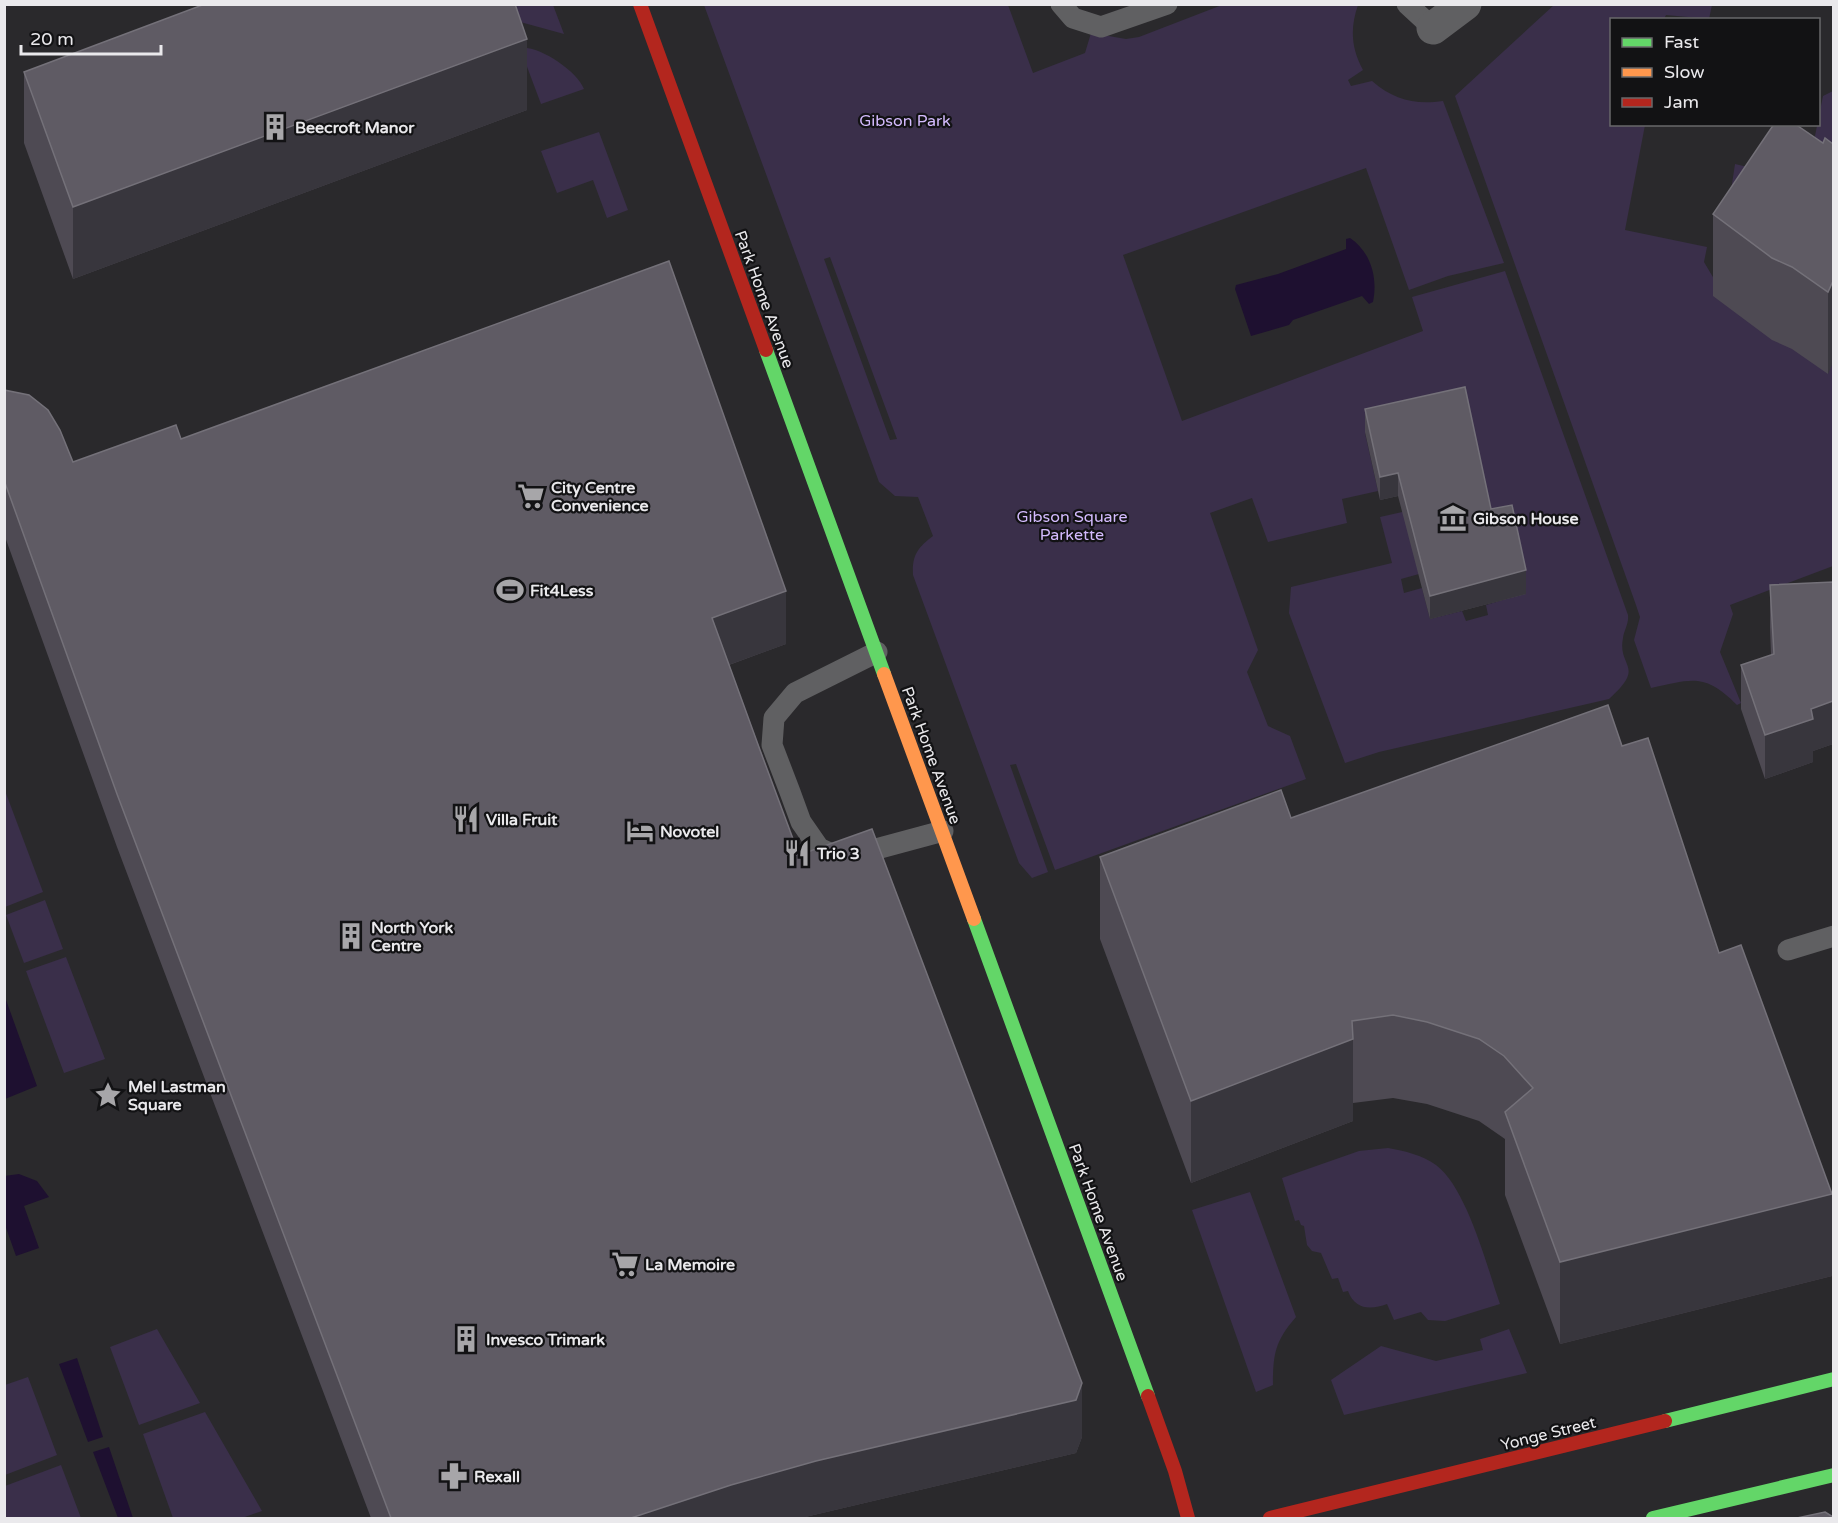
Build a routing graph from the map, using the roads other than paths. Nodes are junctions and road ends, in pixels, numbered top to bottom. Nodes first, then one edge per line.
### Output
1 (640, 4) edge
2 (1061, 4) edge
3 (1167, 4) edge
4 (1407, 4) edge
5 (1465, 4) edge
6 (1433, 28) joint
7 (877, 652) junction
8 (943, 831) junction
9 (1833, 936) edge
10 (1788, 950) dead end
11 (1833, 1379) edge
12 (1833, 1475) edge
13 (1188, 1518) edge
14 (1270, 1518) edge
15 (1653, 1518) edge

1 - 7 street, Park Home Avenue
2 - 3 lane
4 - 6 lane
5 - 6 street
7 - 8 street, Park Home Avenue
7 - 8 lane
8 - 13 street, Park Home Avenue
9 - 10 lane
11 - 14 street, Yonge Street
12 - 15 street

